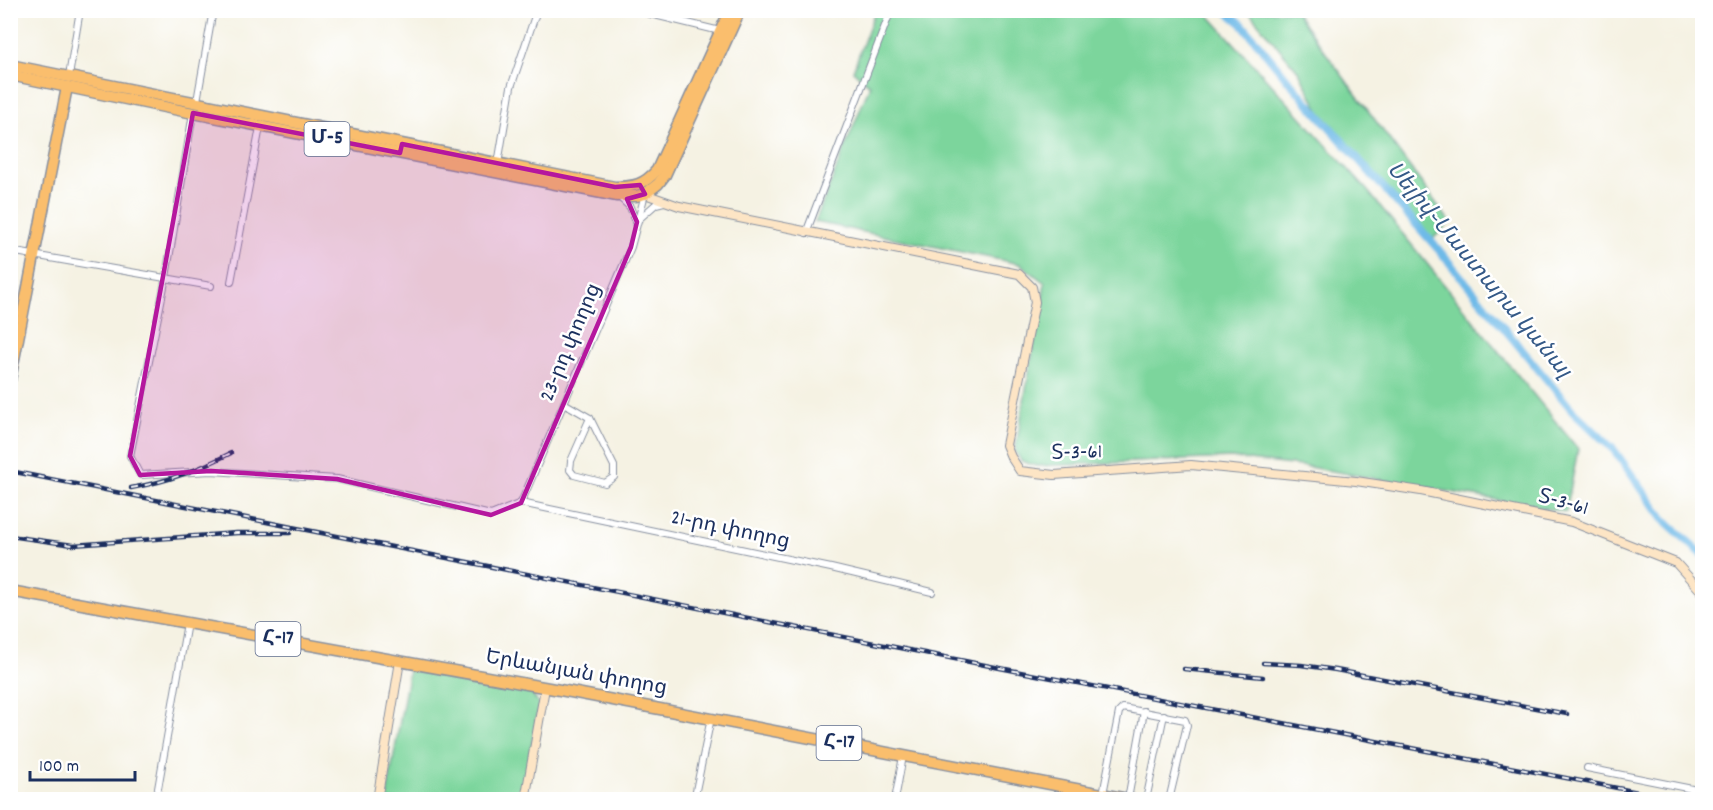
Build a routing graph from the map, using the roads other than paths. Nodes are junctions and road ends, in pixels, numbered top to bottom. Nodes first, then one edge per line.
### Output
1 (80, 10) edge
2 (213, 10) edge
3 (537, 10) edge
4 (634, 10) edge
5 (730, 10) edge
6 (740, 10) edge
7 (891, 10) edge
8 (720, 31) junction
9 (10, 65) edge
10 (10, 75) edge
11 (68, 81) junction
12 (197, 101) junction
13 (193, 113) junction
14 (260, 127) junction
15 (401, 149) junction
16 (498, 164) junction
17 (664, 175) junction
18 (642, 189) junction
19 (617, 196) junction
20 (665, 201) junction
21 (637, 222) junction
22 (806, 233) junction
23 (10, 251) edge
24 (34, 255) junction
25 (166, 277) junction
26 (231, 282) dead end
27 (211, 286) dead end
28 (10, 381) edge
29 (564, 403) junction
30 (590, 418) junction
31 (521, 503) junction
32 (10, 591) edge
33 (932, 592) dead end
34 (1702, 592) edge
35 (188, 623) junction
36 (400, 661) junction
37 (545, 688) junction
38 (1144, 711) junction
39 (1164, 715) junction
40 (711, 718) junction
41 (903, 756) junction
42 (1587, 768) dead end
43 (1702, 791) edge
44 (1103, 794) junction
45 (1131, 799) edge
46 (156, 800) edge
47 (377, 800) edge
48 (525, 800) edge
49 (694, 800) edge
50 (895, 800) edge
51 (1146, 800) edge
52 (1169, 800) edge

1 - 11 street
2 - 12 street
3 - 16 street
4 - 8 street
5 - 8 highway
6 - 17 highway
7 - 22 street
8 - 18 highway
9 - 11 highway, Մ-5
10 - 11 highway, Մ-5
11 - 12 highway, Մ-5
11 - 13 highway, Մ-5
11 - 24 highway
12 - 15 highway, Մ-5
13 - 14 highway, Մ-5
13 - 25 street
14 - 15 highway, Մ-5
14 - 26 street
15 - 16 highway, Մ-5
15 - 19 highway, Մ-5
16 - 18 highway, Մ-5
17 - 18 highway
17 - 20 street
18 - 19 highway, Մ-5
18 - 20 street, Տ-3-61 / Տ-3-61
18 - 21 street, 23-րդ փողոց
19 - 21 street
20 - 21 street
20 - 22 street, Տ-3-61 / Տ-3-61
21 - 29 street, 23-րդ փողոց
22 - 34 street, Տ-3-61 / Տ-3-61
23 - 24 street
24 - 25 street
24 - 28 highway
25 - 27 street
25 - 31 street
29 - 30 street
29 - 31 street, 23-րդ փողոց
30 - 30 street
31 - 33 street, 21-րդ փողոց
32 - 35 highway, Երևանյան փողոց / Հ-17
35 - 36 highway, Երևանյան փողոց / Հ-17
35 - 46 street
36 - 37 highway, Երևանյան փողոց / Հ-17
36 - 47 street
37 - 40 highway, Երևանյան փողոց / Հ-17
37 - 48 street
38 - 39 street
38 - 44 street
38 - 45 street
39 - 51 street
39 - 52 street
40 - 41 highway, Երևանյան փողոց / Հ-17
40 - 49 street
41 - 44 highway, Երևանյան փողոց / Հ-17
41 - 50 street
42 - 43 street
44 - 45 highway, Երևանյան փողոց / Հ-17

